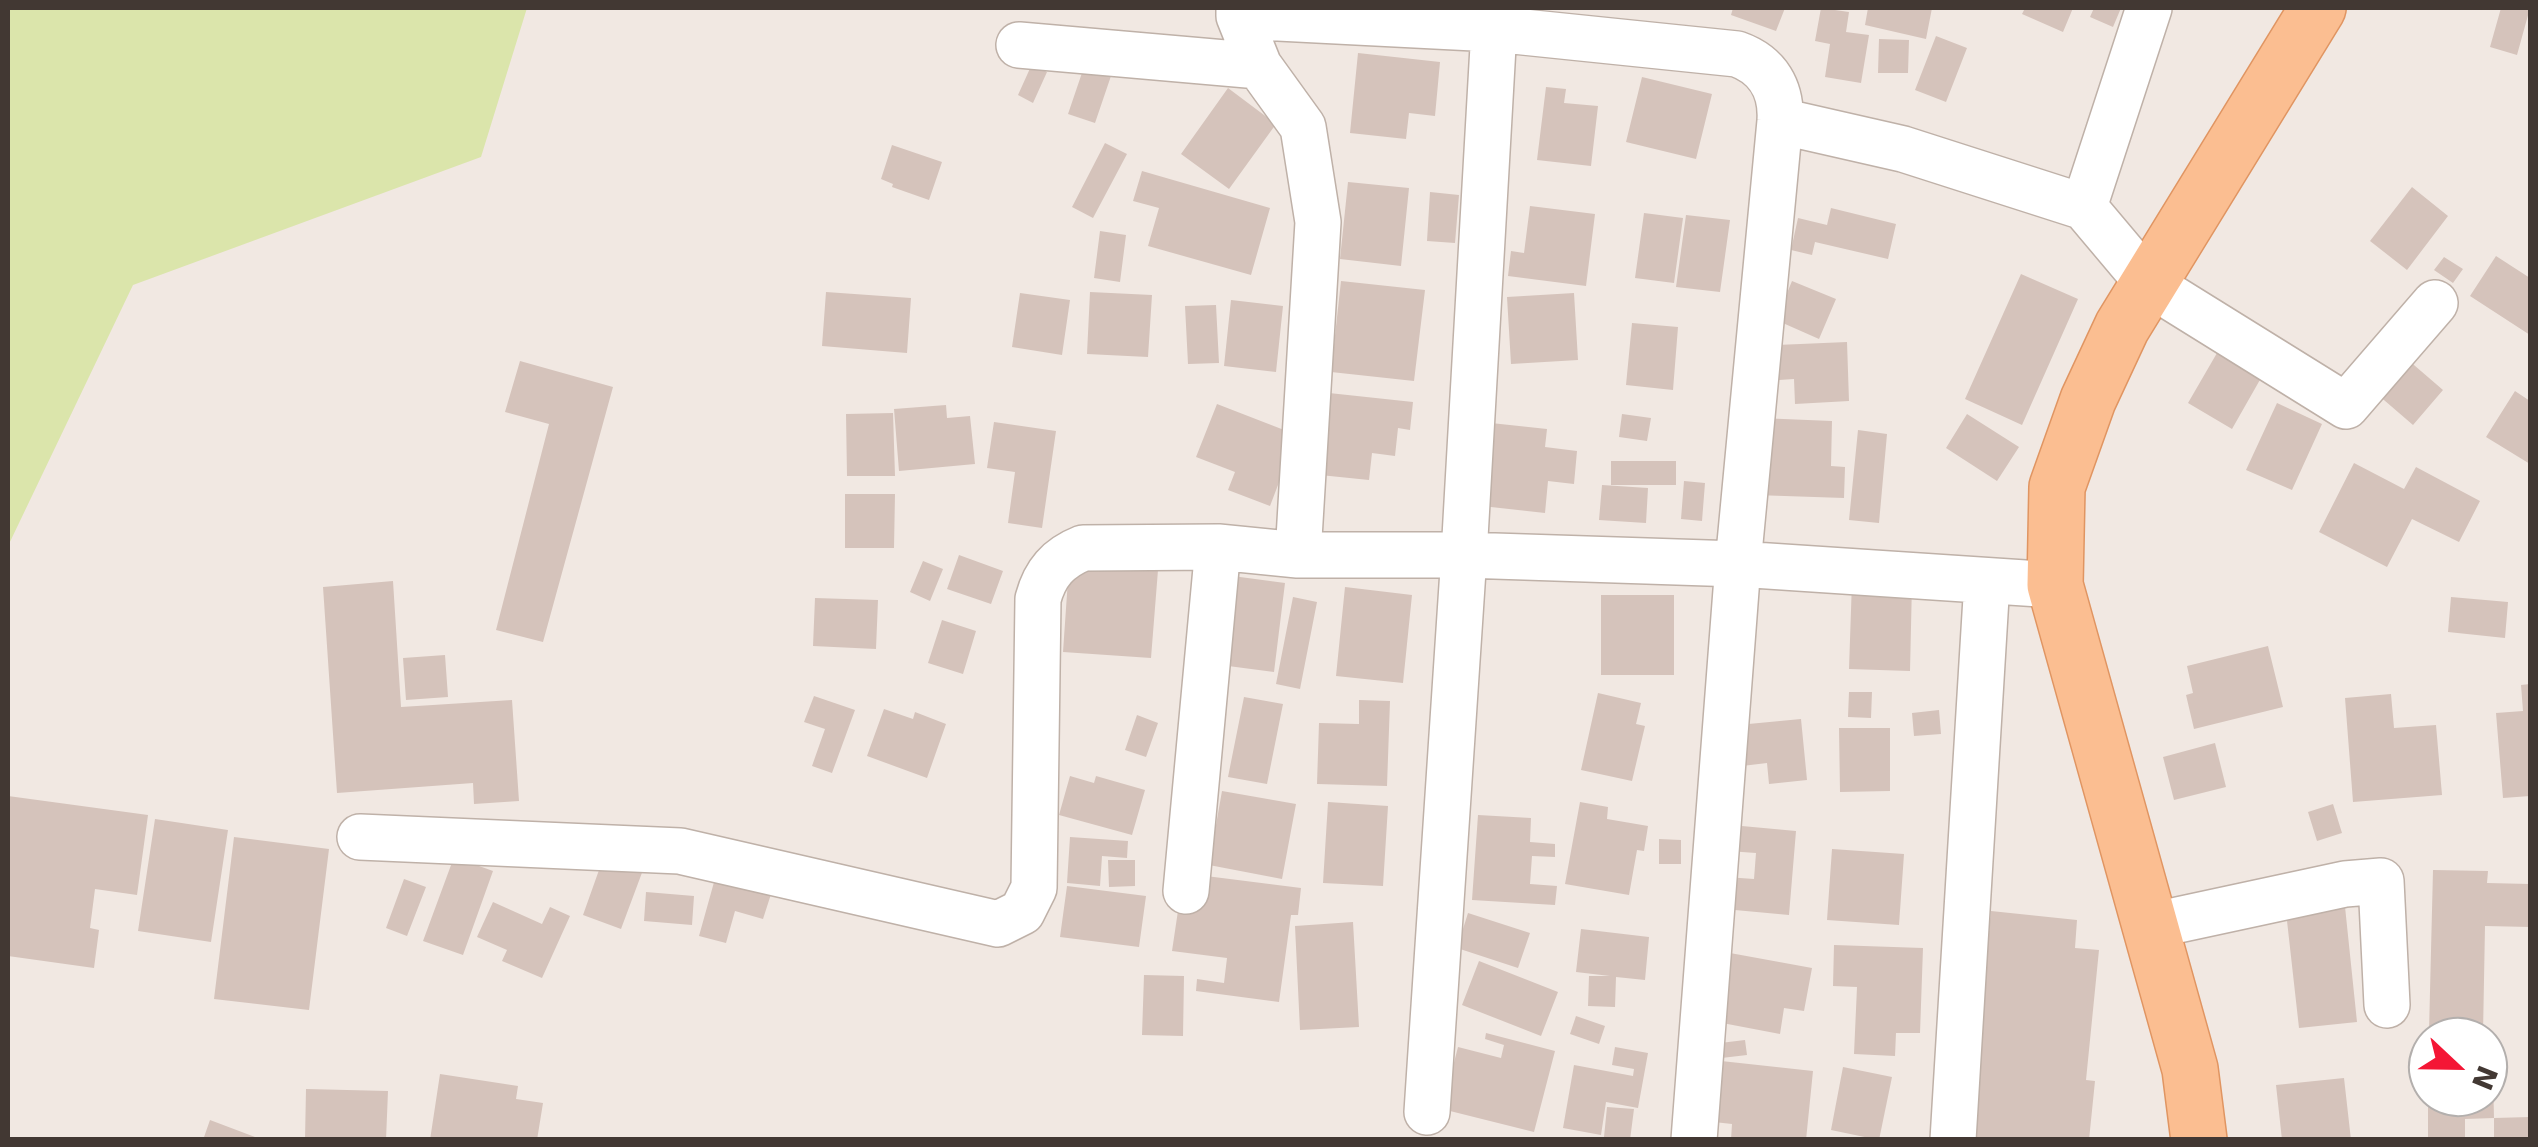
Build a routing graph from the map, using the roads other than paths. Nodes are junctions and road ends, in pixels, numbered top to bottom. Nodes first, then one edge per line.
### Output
1 (2148, 8) edge
2 (2318, 8) edge
3 (1239, 12) edge
4 (1494, 30) junction
5 (1019, 46) dead end
6 (1258, 66) junction
7 (1780, 122) junction
8 (2084, 207) junction
9 (2148, 284) junction
10 (2435, 304) dead end
11 (1218, 547) junction
12 (1298, 555) junction
13 (1464, 555) junction
14 (1738, 564) junction
15 (1987, 581) junction
16 (2055, 585) junction
17 (360, 837) dead end
18 (1186, 891) dead end
19 (2150, 926) junction
20 (2387, 1005) dead end
21 (1427, 1112) dead end
22 (1694, 1140) edge
23 (1953, 1140) edge
24 (2199, 1140) edge

1 - 8 street
2 - 9 main road
3 - 4 street
3 - 6 street
4 - 7 street
4 - 13 street
5 - 6 street
6 - 12 street
7 - 8 street
7 - 14 street
8 - 9 street
9 - 10 street
9 - 16 main road
11 - 12 street
11 - 17 street
11 - 18 street
12 - 13 street
13 - 14 street
13 - 21 street
14 - 15 street
14 - 22 street
15 - 16 street
15 - 23 street
16 - 19 main road
19 - 20 street
19 - 24 main road

